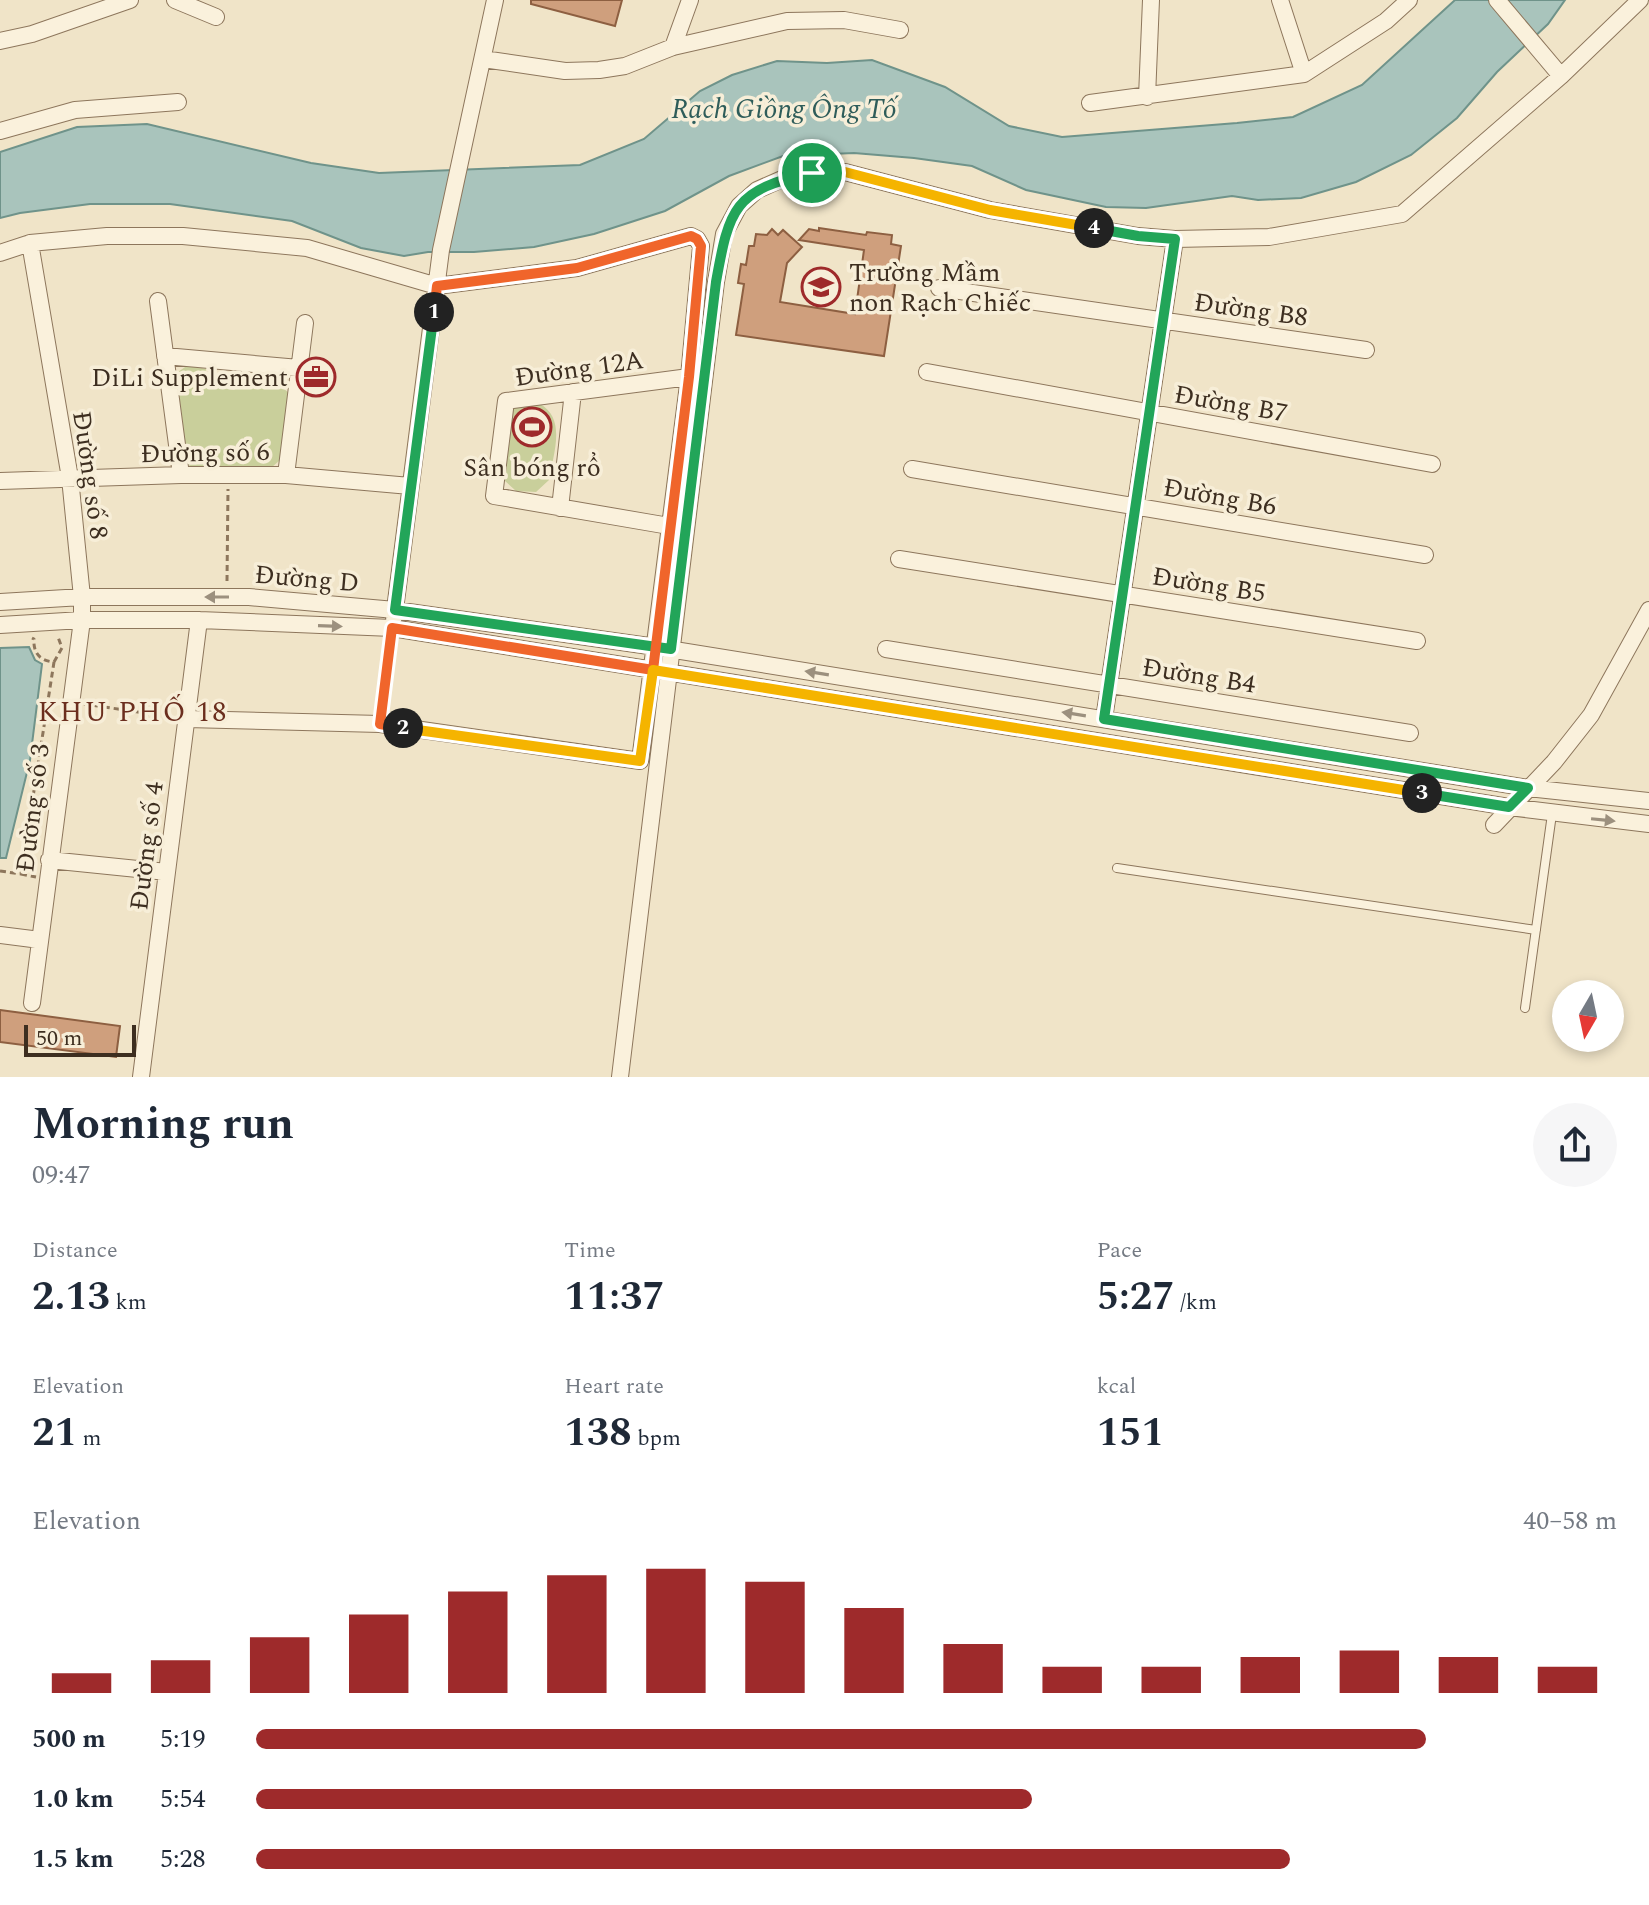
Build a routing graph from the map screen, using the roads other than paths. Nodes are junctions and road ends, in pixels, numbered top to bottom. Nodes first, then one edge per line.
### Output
1 (130, 0) edge
2 (175, 0) edge
3 (495, 0) edge
4 (678, 0) edge
5 (690, 0) edge
6 (1151, 0) edge
7 (1280, 0) edge
8 (1409, 0) edge
9 (1497, 0) edge
10 (1640, 0) edge
11 (216, 17) dead end
12 (900, 30) dead end
13 (0, 41) edge
14 (673, 47) junction
15 (483, 59) junction
16 (1304, 74) junction
17 (1561, 76) junction
18 (1147, 97) junction
19 (178, 102) dead end
20 (1090, 103) dead end
21 (0, 131) edge
22 (1175, 239) junction
23 (30, 243) junction
24 (0, 253) edge
25 (437, 286) junction
26 (939, 288) dead end
27 (158, 301) dead end
28 (1163, 321) junction
29 (305, 323) dead end
30 (1366, 350) dead end
31 (165, 356) junction
32 (299, 368) junction
33 (927, 372) dead end
34 (689, 377) junction
35 (573, 392) junction
36 (1150, 412) junction
37 (1432, 464) dead end
38 (912, 469) dead end
39 (181, 475) junction
40 (286, 475) junction
41 (70, 478) junction
42 (0, 481) edge
43 (410, 486) junction
44 (1136, 506) junction
45 (560, 508) junction
46 (669, 526) junction
47 (1425, 555) dead end
48 (899, 559) dead end
49 (1122, 595) junction
50 (82, 597) junction
51 (0, 602) edge
52 (395, 610) junction
53 (1649, 610) edge
54 (82, 620) junction
55 (199, 620) junction
56 (0, 625) edge
57 (392, 628) junction
58 (1417, 641) dead end
59 (663, 648) junction
60 (886, 649) dead end
61 (661, 671) junction
62 (1109, 685) junction
63 (187, 719) junction
64 (1104, 719) junction
65 (1410, 733) dead end
66 (1528, 788) junction
67 (1649, 801) edge
68 (1509, 807) junction
69 (1552, 814) junction
70 (1649, 824) edge
71 (1494, 825) dead end
72 (49, 860) junction
73 (1117, 868) dead end
74 (167, 872) junction
75 (1536, 930) junction
76 (0, 935) edge
77 (40, 940) junction
78 (32, 1003) dead end
79 (1525, 1008) dead end
80 (141, 1077) edge
81 (620, 1077) edge

1 - 13 street
2 - 11 street
3 - 15 street
4 - 14 street
5 - 14 street
6 - 18 street
7 - 16 street
8 - 16 street
9 - 17 street
10 - 17 street
12 - 14 street
14 - 15 street
15 - 25 street
16 - 18 street
17 - 22 street
18 - 20 street
19 - 21 street
22 - 28 street
22 - 59 street
23 - 24 street
23 - 25 street
23 - 41 street, Đường số 8
25 - 34 street
25 - 43 street
26 - 28 street, Đường B8
27 - 31 street
28 - 30 street, Đường B8
28 - 36 street
29 - 32 street
31 - 32 street
31 - 39 street
32 - 40 street
33 - 36 street, Đường B7
34 - 35 street, Đường 12A
34 - 46 street
35 - 45 street
35 - 45 street, Đường 12A
36 - 37 street, Đường B7
36 - 44 street
38 - 44 street, Đường B6
39 - 40 street, Đường số 6
39 - 41 street, Đường số 6
40 - 43 street, Đường số 6
41 - 42 street, Đường số 6
41 - 50 street, Đường số 8
43 - 52 street
44 - 47 street, Đường B6
44 - 49 street
45 - 46 street, Đường 12A
46 - 59 street
48 - 49 street, Đường B5
49 - 58 street, Đường B5
49 - 62 street
50 - 51 street, Đường D
52 -> 50 street, Đường D
50 - 54 street, Đường số 8
52 - 57 street
52 - 59 street, Đường D
53 - 66 street
54 - 55 street, Đường D
54 - 56 street, Đường D
54 - 72 street, Đường số 3
55 -> 57 street, Đường D
55 - 63 street, Đường số 4
57 - 61 street, Đường D
59 - 61 street
64 -> 59 street, Đường D
60 - 62 street, Đường B4
61 - 63 street
61 - 68 street, Đường D
61 - 81 street
62 - 64 street
62 - 65 street, Đường B4
63 - 74 street, Đường số 4
64 - 66 street, Đường D
66 - 67 street, Đường D
66 - 68 street
68 - 69 street, Đường D
68 - 71 street
69 -> 70 street, Đường D
69 - 75 lane
72 - 74 street
72 - 77 street, Đường số 3
73 - 75 lane
74 - 80 street, Đường số 4
75 - 79 lane
76 - 77 street
77 - 78 street, Đường số 3

